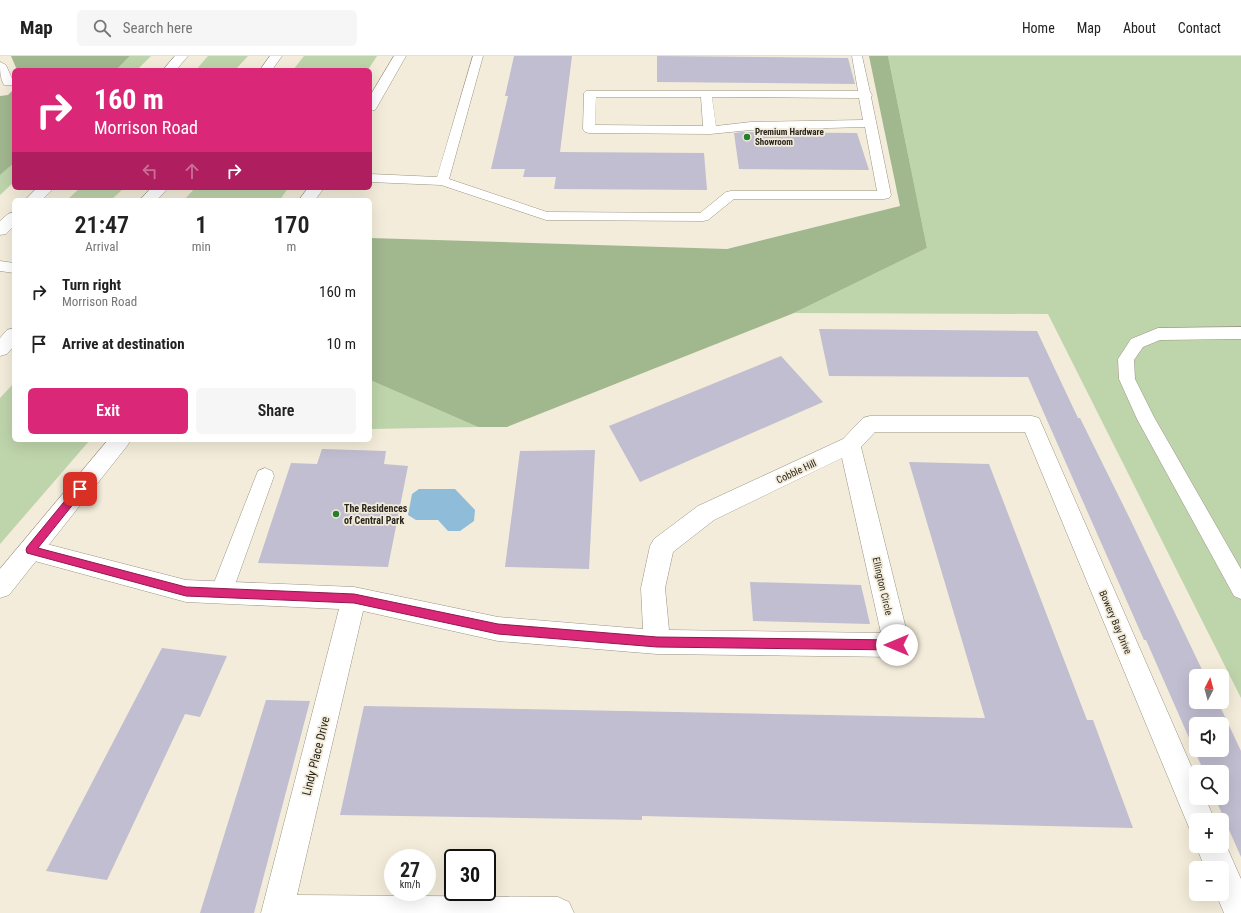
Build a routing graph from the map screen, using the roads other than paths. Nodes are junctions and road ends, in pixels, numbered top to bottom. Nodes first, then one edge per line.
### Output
1 (182, 56) edge
2 (276, 56) edge
3 (400, 56) edge
4 (478, 56) edge
5 (858, 56) edge
6 (0, 65) edge
7 (171, 68) edge
8 (267, 68) edge
9 (8, 83) dead end
10 (706, 94) junction
11 (866, 95) junction
12 (372, 104) edge
13 (871, 123) junction
14 (710, 130) junction
15 (372, 178) edge
16 (442, 181) junction
17 (44, 190) edge
18 (158, 190) edge
19 (35, 198) edge
20 (150, 198) edge
21 (12, 219) edge
22 (0, 230) edge
23 (0, 266) edge
24 (12, 268) edge
25 (1241, 333) edge
26 (12, 337) edge
27 (0, 349) edge
28 (1032, 424) joint
29 (118, 442) edge
30 (850, 445) junction
31 (265, 476) dead end
32 (31, 550) junction
33 (0, 586) edge
34 (1241, 589) edge
35 (221, 593) junction
36 (354, 598) junction
37 (657, 642) junction
38 (1197, 813) edge
39 (1229, 887) edge
40 (278, 912) edge
41 (558, 913) edge
42 (1240, 913) edge

1 - 7 main road
2 - 8 main road
3 - 12 main road
4 - 16 lane
5 - 11 lane
6 - 9 lane
10 - 11 lane
10 - 14 lane
10 - 14 lane
11 - 13 lane
13 - 14 lane
13 - 16 lane
15 - 16 lane
17 - 19 main road
18 - 20 main road
21 - 22 main road
23 - 24 lane
25 - 34 lane
26 - 27 main road
28 - 30 main road, Cobble Hill
28 - 38 main road, Bowery Bay Drive
29 - 32 main road
30 - 37 main road, Cobble Hill
30 - 37 main road, Ellington Circle
31 - 35 lane
32 - 33 main road
32 - 35 main road, Ellington Circle
35 - 36 main road, Ellington Circle
36 - 37 main road, Ellington Circle
36 - 40 main road, Lindy Place Drive
39 - 42 main road
40 - 41 main road

